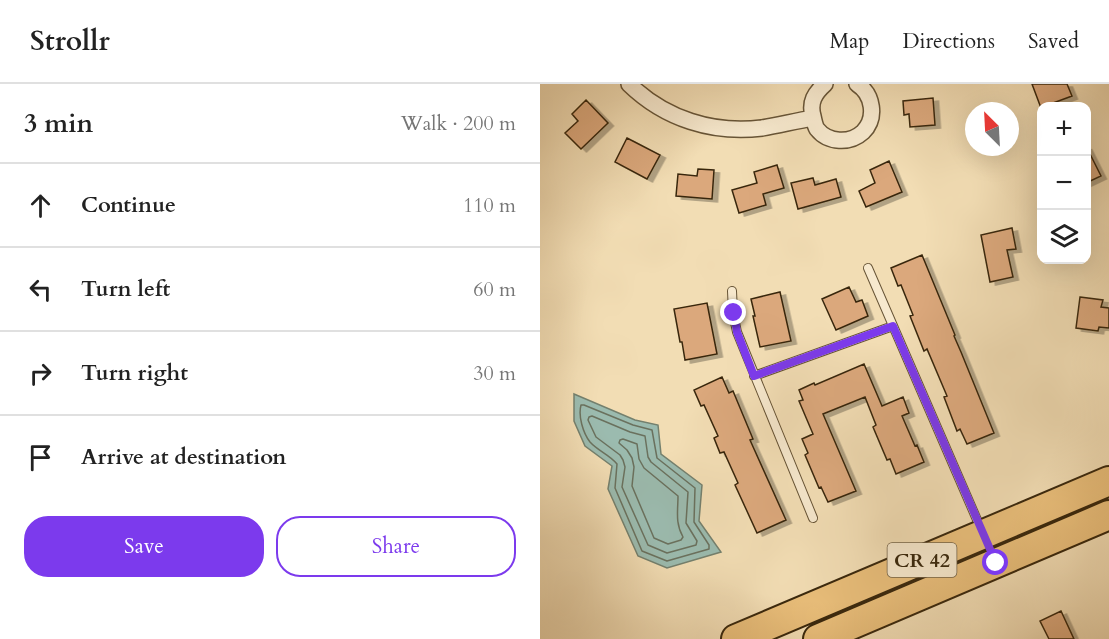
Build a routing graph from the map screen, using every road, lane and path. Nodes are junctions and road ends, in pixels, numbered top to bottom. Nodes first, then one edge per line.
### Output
1 (629, 84) edge
2 (825, 84) edge
3 (857, 84) edge
4 (813, 118) junction
5 (868, 268) dead end
6 (732, 291) dead end
7 (893, 326) junction
8 (754, 376) junction
9 (1109, 480) edge
10 (1109, 515) edge
11 (813, 518) dead end
12 (990, 548) junction
13 (736, 639) edge
14 (818, 639) edge

1 - 4 street
2 - 4 street
3 - 4 street
5 - 7 lane
6 - 8 lane
7 - 8 lane
7 - 12 lane
8 - 11 lane
9 - 12 highway, CR 42
10 - 12 highway, CR 42
12 - 13 highway, CR 42
12 - 14 highway, CR 42

